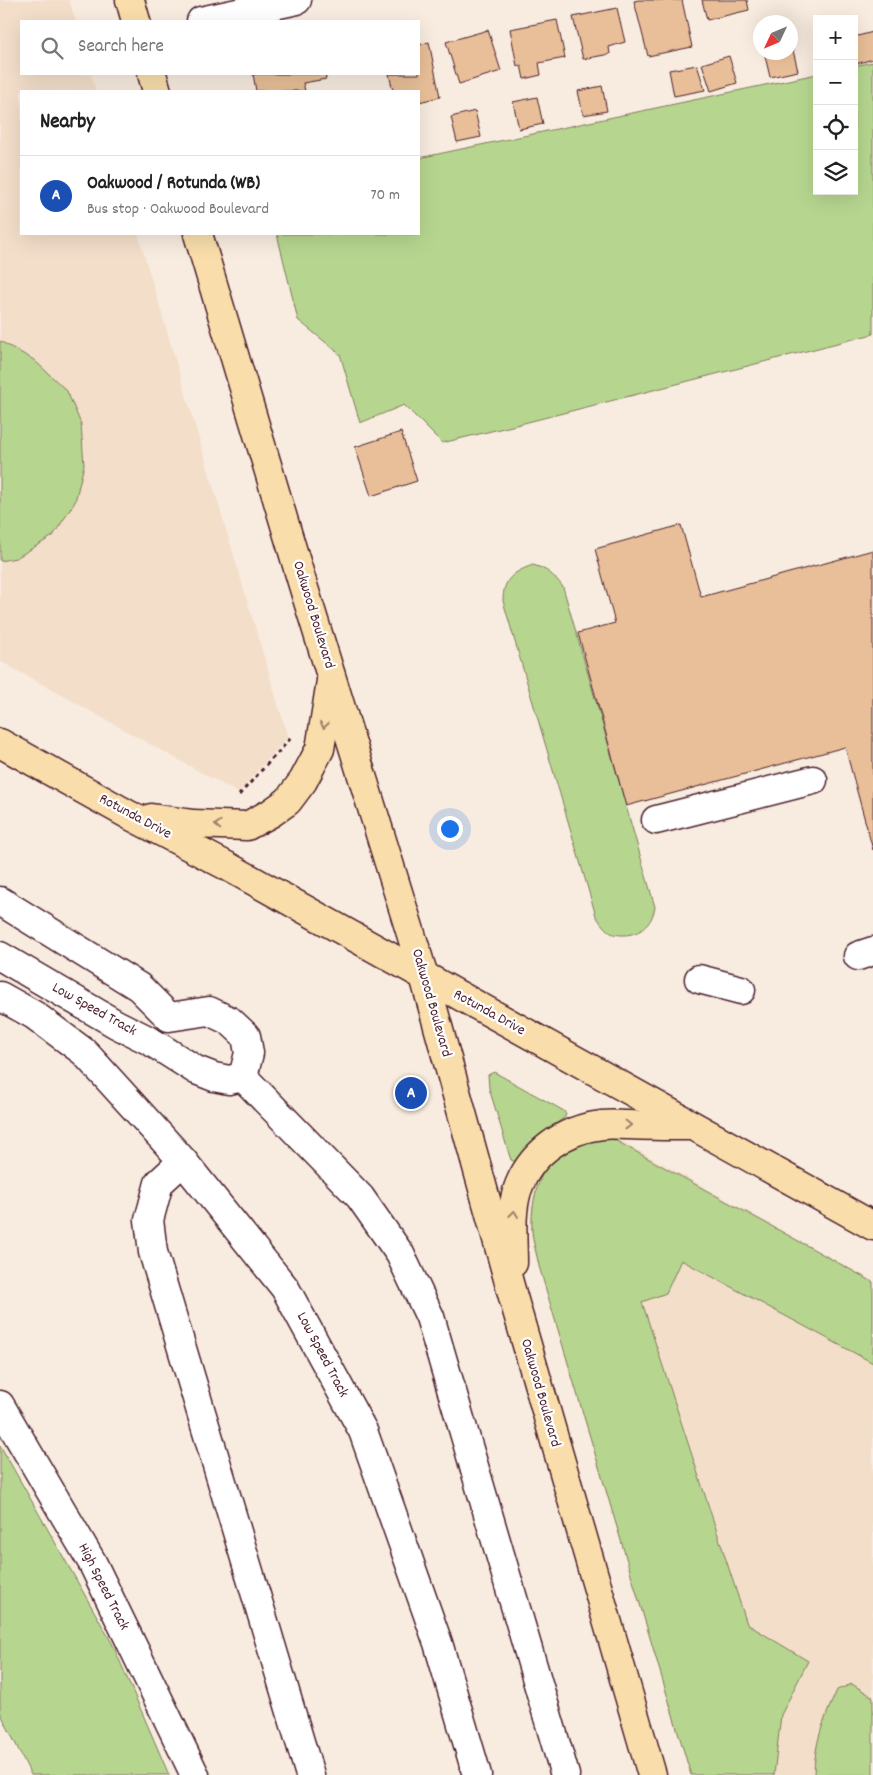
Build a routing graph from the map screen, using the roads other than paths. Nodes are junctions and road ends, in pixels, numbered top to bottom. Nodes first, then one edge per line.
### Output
1 (130, 0) edge
2 (297, 0) edge
3 (136, 20) edge
4 (206, 20) edge
5 (152, 75) edge
6 (157, 90) edge
7 (198, 235) edge
8 (332, 677) junction
9 (0, 743) edge
10 (813, 780) dead end
11 (130, 815) junction
12 (656, 820) dead end
13 (0, 901) edge
14 (0, 956) edge
15 (424, 976) junction
16 (699, 979) dead end
17 (741, 990) dead end
18 (0, 996) edge
19 (243, 1077) junction
20 (693, 1126) junction
21 (183, 1161) junction
22 (873, 1226) edge
23 (512, 1298) junction
24 (0, 1405) edge
25 (195, 1775) edge
26 (310, 1775) edge
27 (477, 1775) edge
28 (565, 1775) edge
29 (652, 1775) edge

1 - 3 main road
2 - 4 street
5 - 6 main road
7 - 8 main road, Oakwood Boulevard
8 -> 11 main road
8 - 15 main road, Oakwood Boulevard
9 - 11 main road, Rotunda Drive
10 - 12 street
11 - 15 main road, Rotunda Drive
13 - 19 street
14 - 19 street, Low Speed Track
15 - 20 main road, Rotunda Drive
15 - 23 main road, Oakwood Boulevard
16 - 17 street
18 - 21 street, Low Speed Track
19 - 28 street
20 - 22 main road, Rotunda Drive
23 -> 20 main road
21 - 26 street
21 - 27 street, Low Speed Track
23 - 29 main road, Oakwood Boulevard
24 - 25 street, High Speed Track

